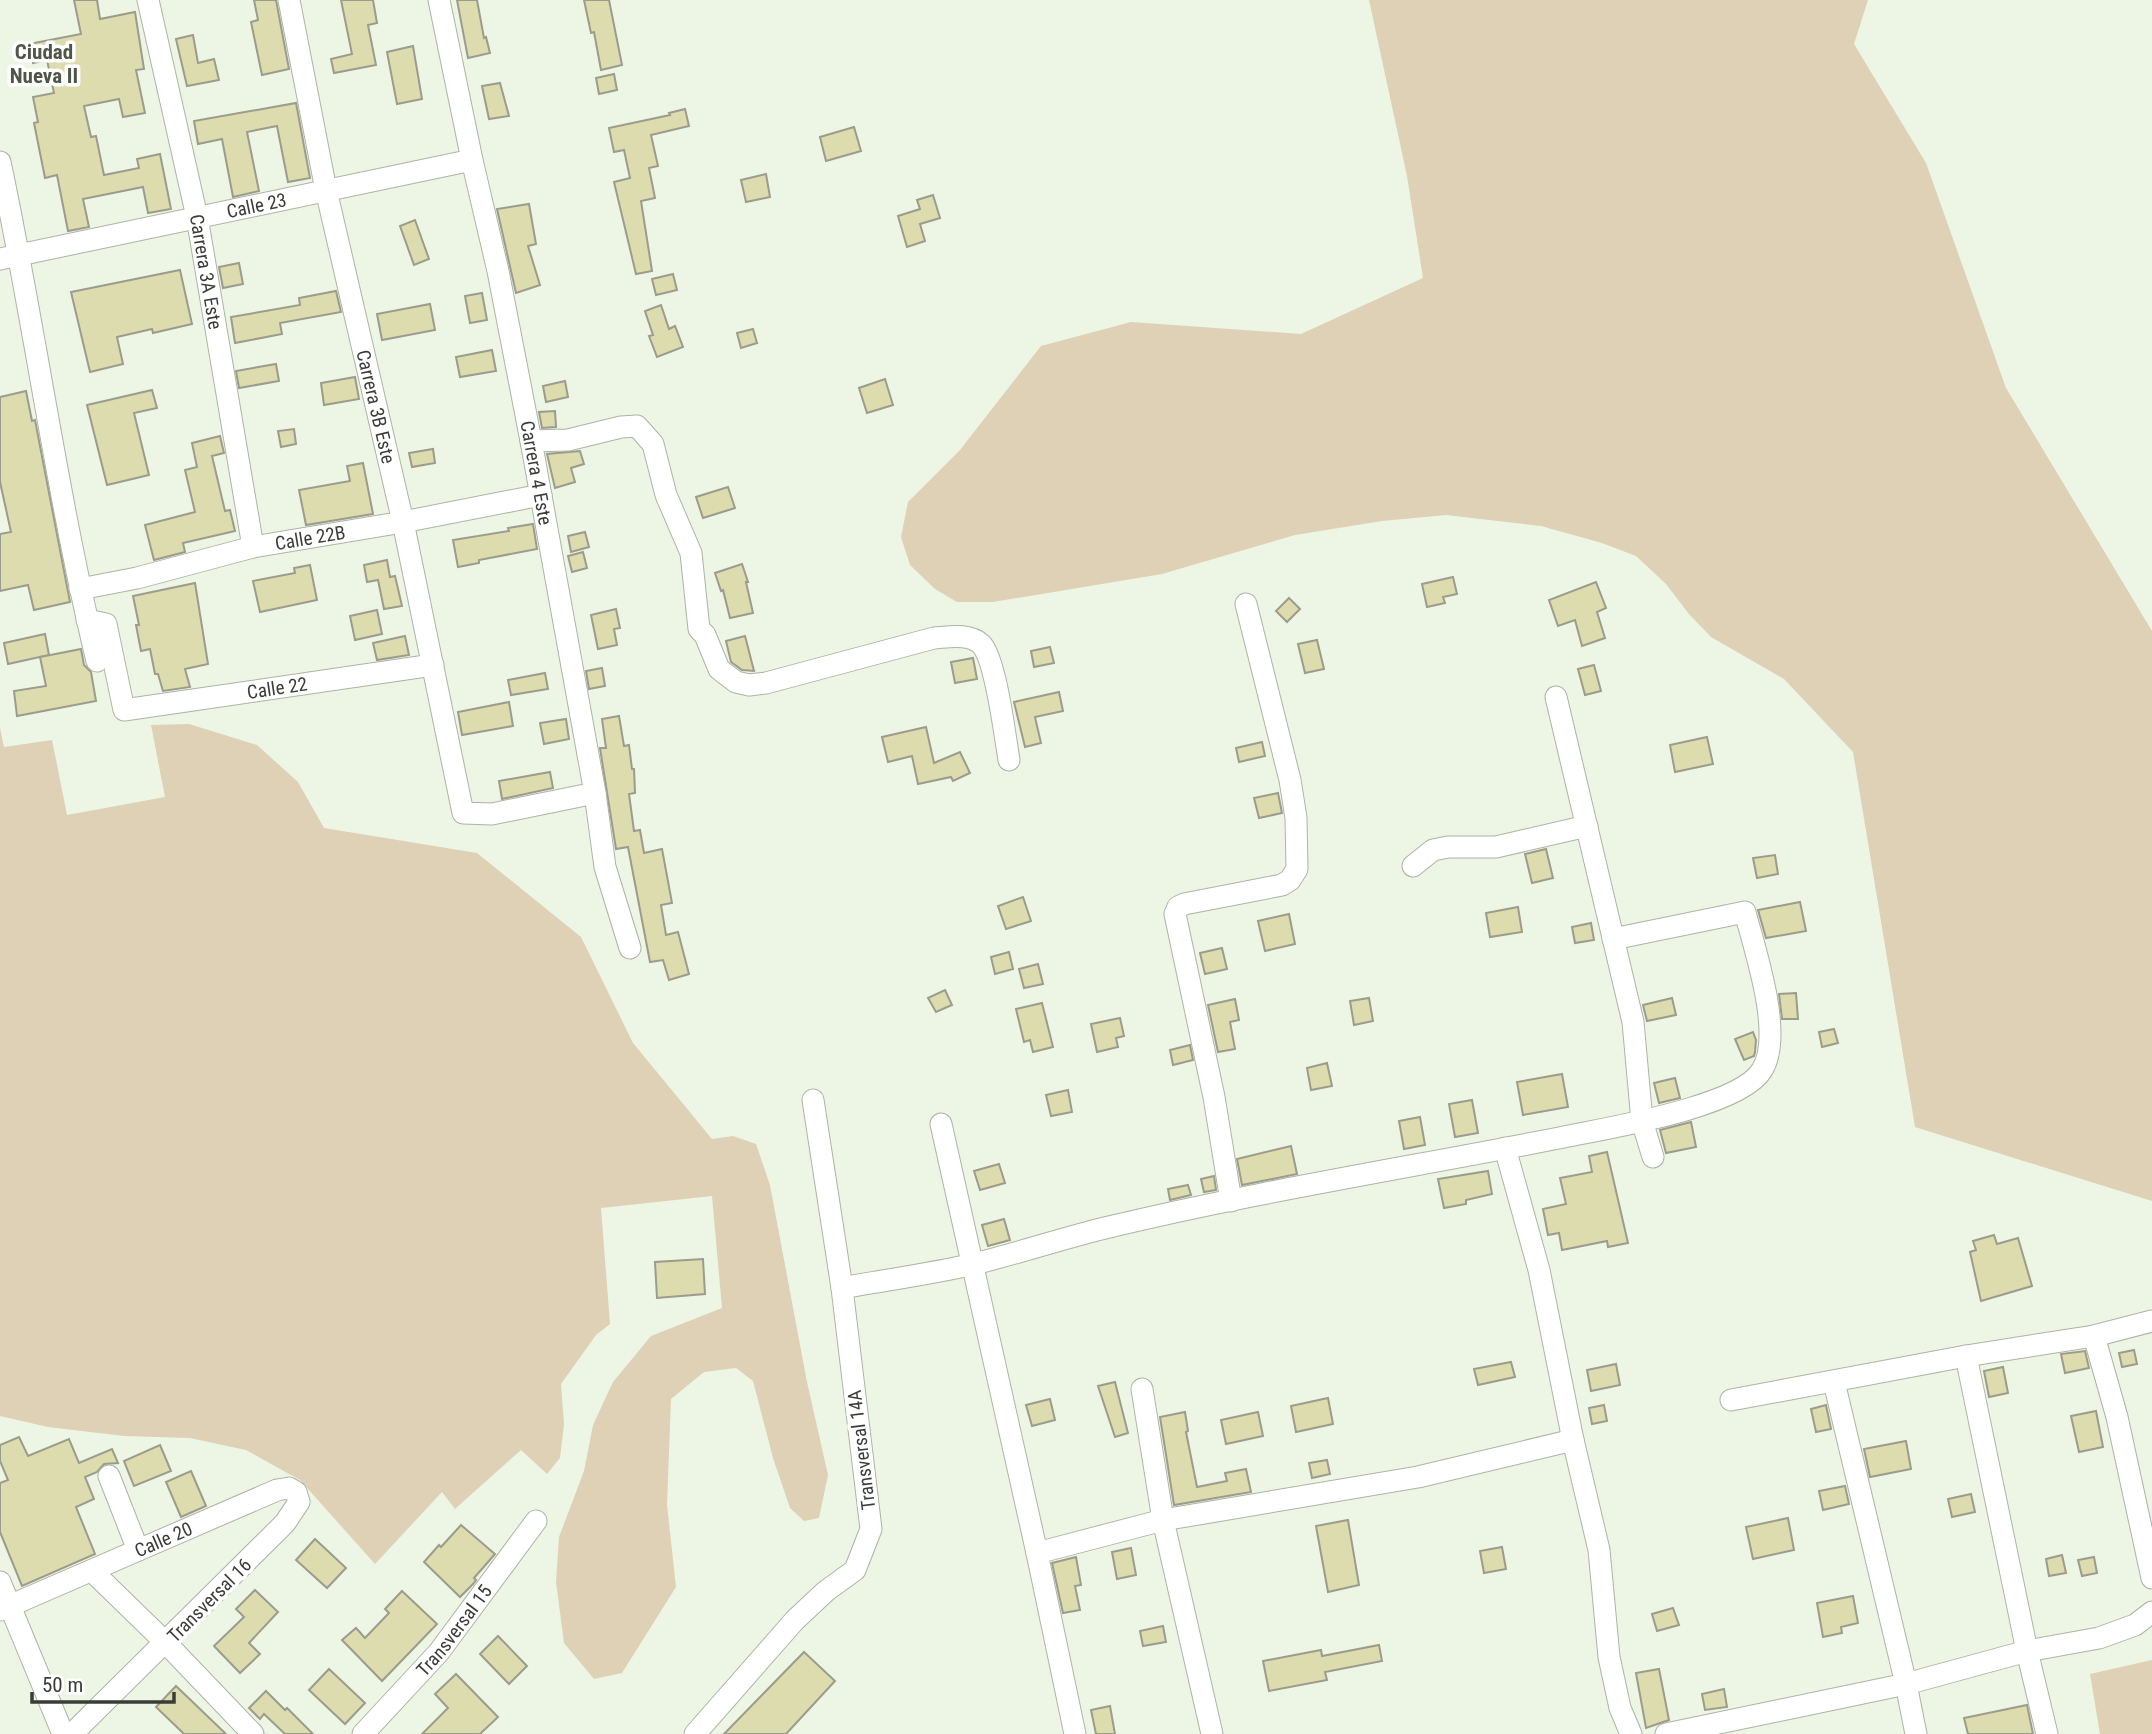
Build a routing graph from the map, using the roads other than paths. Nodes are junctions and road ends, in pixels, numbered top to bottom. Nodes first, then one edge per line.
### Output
1 (148, 0) edge
2 (289, 0) edge
3 (439, 0) edge
4 (472, 160) junction
5 (0, 162) edge
6 (326, 190) junction
7 (197, 217) junction
8 (10, 256) edge
9 (531, 441) junction
10 (541, 495) junction
11 (403, 522) junction
12 (253, 547) junction
13 (97, 585) junction
14 (1246, 604) dead end
15 (87, 621) junction
16 (97, 661) dead end
17 (433, 665) junction
18 (1556, 697) dead end
19 (1009, 760) dead end
20 (596, 793) junction
21 (1587, 827) junction
22 (1413, 866) dead end
23 (1614, 939) junction
24 (630, 948) dead end
25 (813, 1100) dead end
26 (1642, 1121) junction
27 (941, 1124) dead end
28 (1505, 1148) junction
29 (1653, 1157) dead end
30 (1231, 1201) junction
31 (973, 1264) junction
32 (842, 1288) junction
33 (2152, 1321) edge
34 (2094, 1336) junction
35 (1966, 1356) junction
36 (1835, 1382) junction
37 (1142, 1390) dead end
38 (1731, 1400) dead end
39 (1573, 1440) junction
40 (109, 1476) dead end
41 (1163, 1520) junction
42 (536, 1521) dead end
43 (285, 1523) joint
44 (138, 1550) junction
45 (1037, 1553) junction
46 (92, 1571) junction
47 (2152, 1578) edge
48 (0, 1582) edge
49 (5, 1607) edge
50 (2152, 1612) edge
51 (166, 1643) junction
52 (2026, 1651) junction
53 (1906, 1684) junction
54 (700, 1732) edge
55 (62, 1734) edge
56 (72, 1734) edge
57 (253, 1734) edge
58 (363, 1734) edge
59 (1075, 1734) edge
60 (1212, 1734) edge
61 (1631, 1734) edge
62 (1666, 1734) edge
63 (1916, 1734) edge
64 (2048, 1734) edge

1 - 7 street, Carrera 3A Este
2 - 6 street, Carrera 3B Este
3 - 4 street, Carrera 4 Este
4 - 6 street, Calle 23
4 - 9 street, Carrera 4 Este
5 - 8 street
6 - 7 street, Calle 23
6 - 11 street, Carrera 3B Este
7 - 8 street, Calle 23
7 - 12 street, Carrera 3A Este
8 - 13 street
9 - 10 street, Carrera 4 Este
9 - 19 street
10 - 11 street, Calle 22B
10 - 20 street, Carrera 4 Este
11 - 12 street, Calle 22B
11 - 17 street, Carrera 3B Este
12 - 13 street, Calle 22B
13 - 15 street
14 - 30 street
15 - 16 street
15 - 17 street, Calle 22
17 - 20 street, Carrera 3B Este
18 - 21 street
20 - 24 street, Carrera 4 Este
21 - 22 street
21 - 23 street
23 - 26 street
23 - 26 street
25 - 32 street, Transversal 14A
26 - 28 street
26 - 29 street
27 - 31 street
28 - 30 street
28 - 39 street
30 - 31 street
31 - 32 street
31 - 45 street
32 - 54 street, Transversal 14A
33 - 34 street
34 - 35 street
34 - 47 street
35 - 36 street
35 - 52 street
36 - 38 street
36 - 53 street
37 - 41 street
39 - 41 street
39 - 61 street
40 - 44 street
41 - 45 street
41 - 60 street
42 - 58 street, Transversal 15
43 - 44 street, Calle 20
43 - 51 street, Transversal 16
44 - 46 street, Calle 20
45 - 59 street
46 - 49 street, Calle 20
46 - 51 street
48 - 49 street
49 - 55 street
50 - 52 street
51 - 56 street, Transversal 16
51 - 57 street
52 - 53 street
52 - 64 street
53 - 62 street
53 - 63 street

